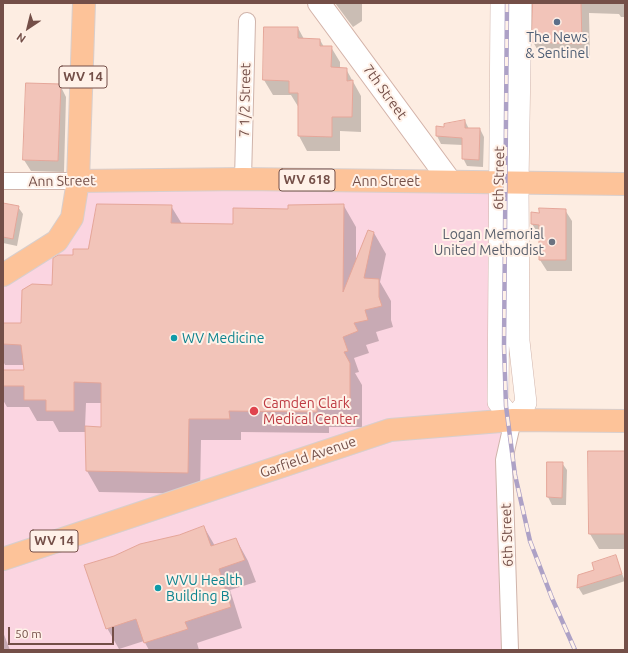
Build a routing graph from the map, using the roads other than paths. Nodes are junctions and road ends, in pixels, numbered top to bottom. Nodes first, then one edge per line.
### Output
1 (84, 3) edge
2 (319, 3) edge
3 (501, 3) edge
4 (521, 3) edge
5 (247, 21) dead end
6 (79, 150) junction
7 (243, 179) junction
8 (116, 180) junction
9 (78, 181) junction
10 (450, 181) junction
11 (3, 182) edge
12 (509, 182) junction
13 (625, 184) edge
14 (3, 275) edge
15 (513, 420) junction
16 (625, 422) edge
17 (3, 559) edge
18 (510, 650) edge

1 - 6 main road, WV 14
2 - 10 main road, 7th Street
3 - 12 street, 6th Street
4 - 12 street, 6th Street
5 - 7 street, 7 1/2 Street
6 - 8 main road
6 - 9 main road, WV 14
7 - 8 main road, Ann Street / WV 618
7 - 10 main road, Ann Street / WV 618
8 - 9 main road, Ann Street / WV 618
9 - 11 street, Ann Street
9 - 14 main road, WV 14
10 - 12 main road, Ann Street / WV 618
12 - 13 main road, Ann Street / WV 618
12 - 15 street, 6th Street
15 - 16 main road, Garfield Avenue / WV 14
15 - 17 main road, Garfield Avenue / WV 14
15 - 18 street, 6th Street

